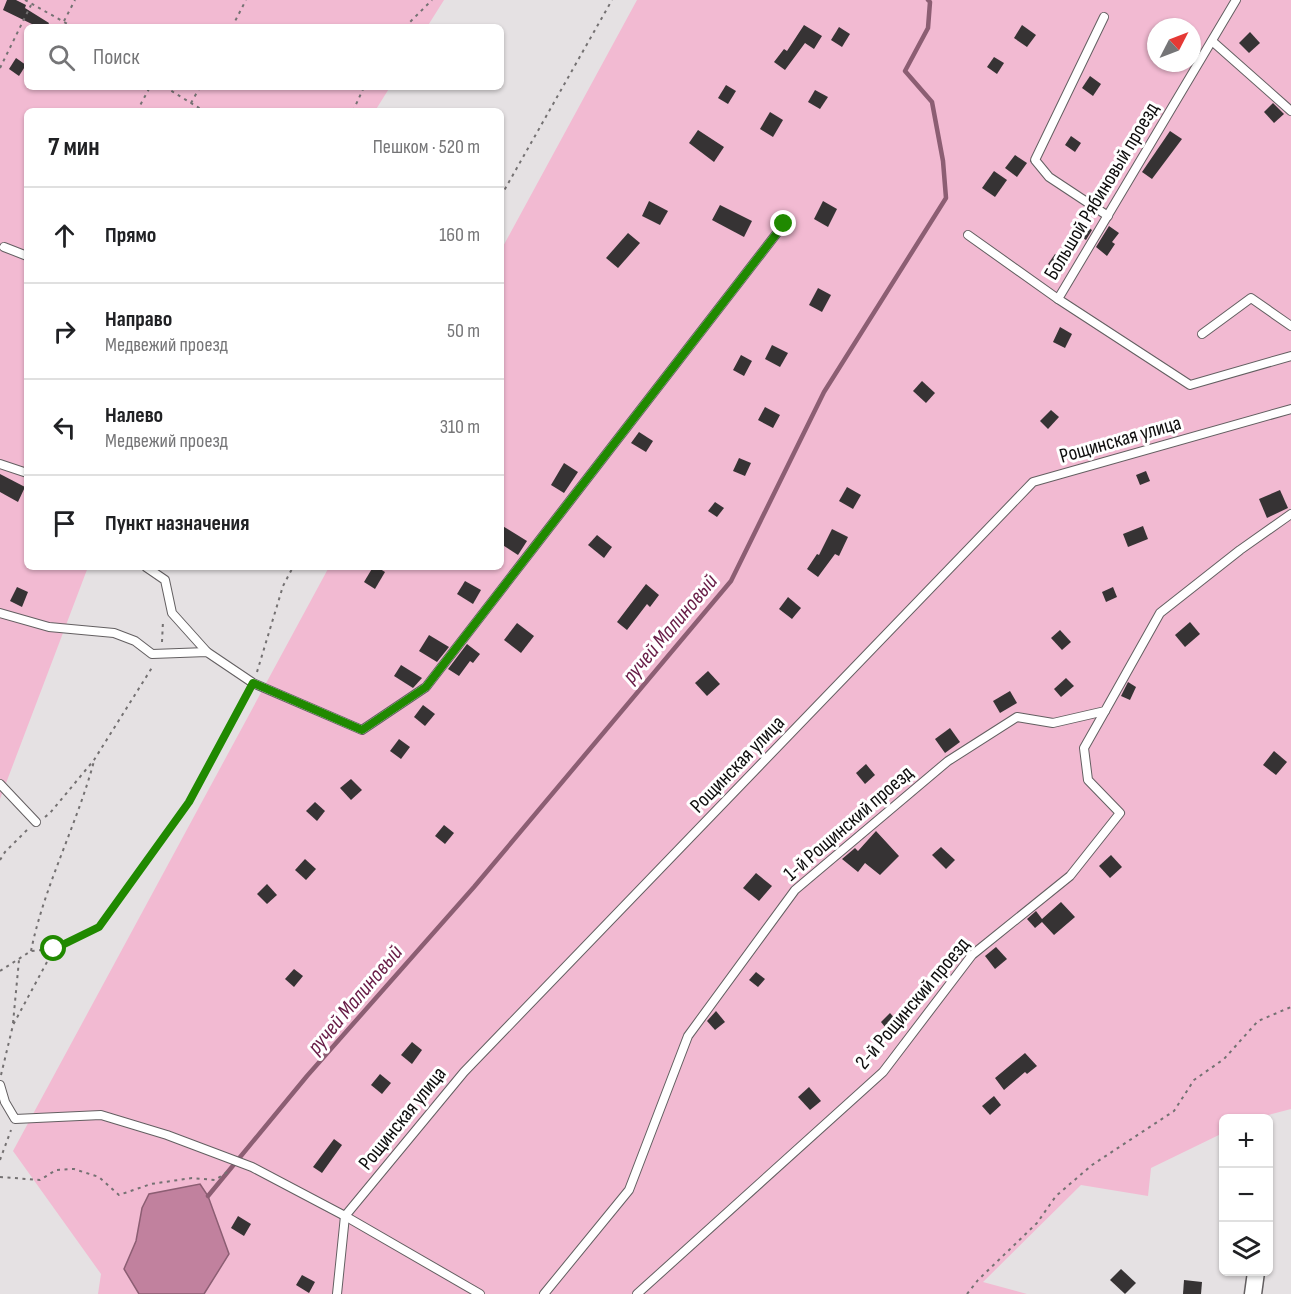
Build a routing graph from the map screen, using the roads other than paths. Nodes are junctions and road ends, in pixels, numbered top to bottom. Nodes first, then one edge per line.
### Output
1 (1236, 0) edge
2 (1104, 17) dead end
3 (1212, 41) junction
4 (1291, 111) edge
5 (1108, 216) junction
6 (784, 224) dead end
7 (968, 236) dead end
8 (4, 247) dead end
9 (24, 255) edge
10 (1058, 299) junction
11 (1291, 326) edge
12 (1202, 334) dead end
13 (1291, 356) edge
14 (1291, 410) edge
15 (0, 464) edge
16 (24, 472) edge
17 (1291, 514) edge
18 (150, 570) edge
19 (0, 613) edge
20 (207, 652) junction
21 (1105, 711) junction
22 (0, 784) edge
23 (36, 822) road end
24 (0, 1085) edge
25 (345, 1216) junction
26 (1255, 1276) edge
27 (337, 1294) edge
28 (480, 1294) edge
29 (544, 1294) edge
30 (637, 1294) edge
31 (1253, 1294) edge

1 - 3 lane, Большой Рябиновый проезд
2 - 5 lane
3 - 4 lane
3 - 5 lane, Большой Рябиновый проезд
5 - 10 lane, Большой Рябиновый проезд
6 - 20 lane
7 - 10 lane
8 - 9 lane
10 - 13 lane, Большой Рябиновый проезд
11 - 12 lane
14 - 25 lane, Рощинская улица
15 - 16 lane
17 - 21 lane
18 - 20 lane
19 - 20 lane
21 - 29 lane, 1-й Рощинский проезд
21 - 30 lane, 2-й Рощинский проезд
22 - 23 lane
24 - 25 lane
25 - 27 lane
25 - 28 lane
26 - 31 street

